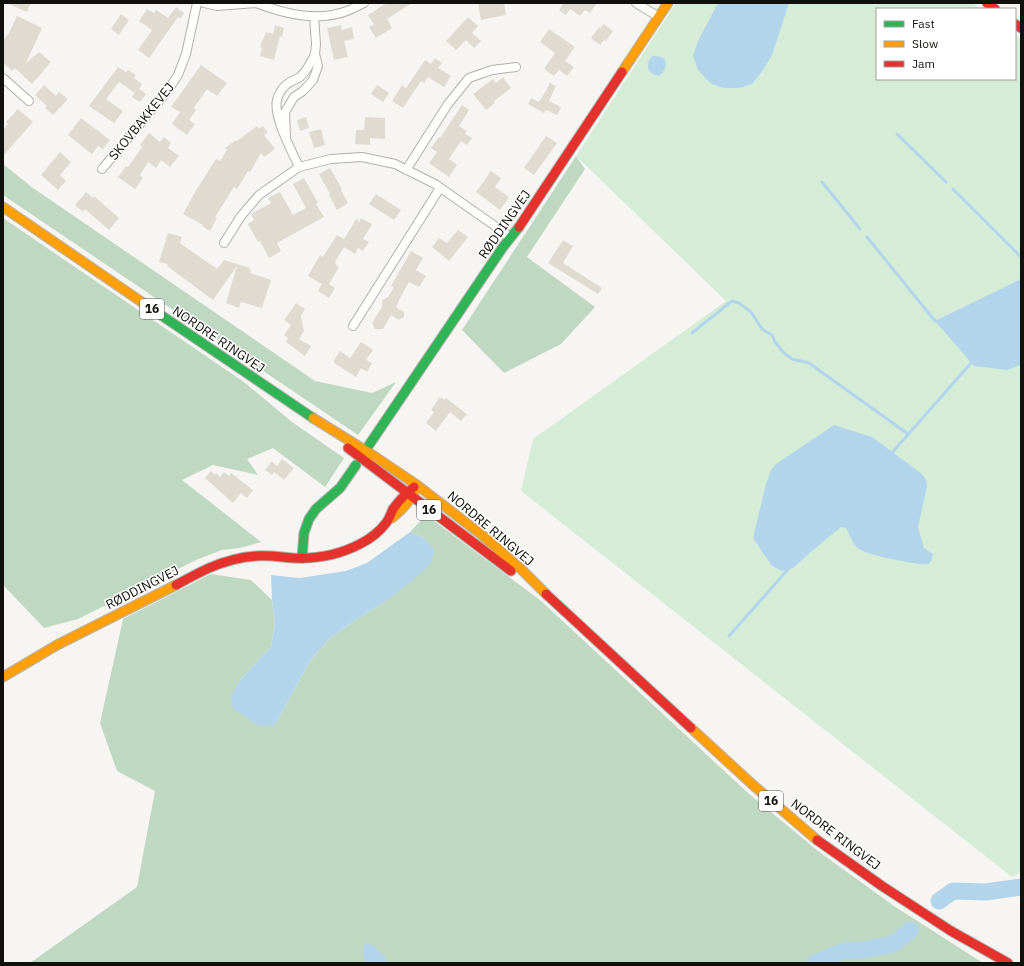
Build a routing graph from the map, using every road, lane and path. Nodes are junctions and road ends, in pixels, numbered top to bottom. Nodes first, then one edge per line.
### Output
1 (197, 3) edge
2 (204, 3) edge
3 (256, 3) edge
4 (364, 3) edge
5 (636, 3) edge
6 (668, 3) edge
7 (314, 16) junction
8 (658, 17) junction
9 (315, 54) junction
10 (516, 67) dead end
11 (3, 78) edge
12 (29, 102) dead end
13 (286, 138) junction
14 (299, 167) junction
15 (102, 169) dead end
16 (406, 170) junction
17 (440, 188) junction
18 (3, 207) edge
19 (509, 239) junction
20 (224, 243) dead end
21 (353, 326) dead end
22 (301, 411) junction
23 (369, 444) dead end
24 (356, 465) dead end
25 (417, 485) junction
26 (409, 495) junction
27 (302, 558) junction
28 (559, 606) junction
29 (3, 677) edge
30 (1008, 963) edge

1 - 15 street, SKOVBAKKEVEJ
2 - 3 street
3 - 7 street
4 - 7 street
5 - 8 street
6 - 8 main road, RØDDINGVEJ
7 - 9 street
8 - 19 main road, RØDDINGVEJ
9 - 13 street
9 - 13 street
10 - 16 street
11 - 12 street
13 - 14 street
14 - 16 street
14 - 20 street
16 - 17 street
17 - 19 street
17 - 21 street
18 - 22 main road, NORDRE RINGVEJ / 16
19 - 23 main road, RØDDINGVEJ
22 - 25 main road, NORDRE RINGVEJ / 16
22 - 26 main road, NORDRE RINGVEJ / 16
24 - 27 main road
25 - 26 main road, RØDDINGVEJ
25 - 28 main road, NORDRE RINGVEJ / 16
26 - 27 main road, RØDDINGVEJ
26 - 28 main road, NORDRE RINGVEJ / 16
27 - 29 main road, RØDDINGVEJ
28 - 30 main road, NORDRE RINGVEJ / 16

